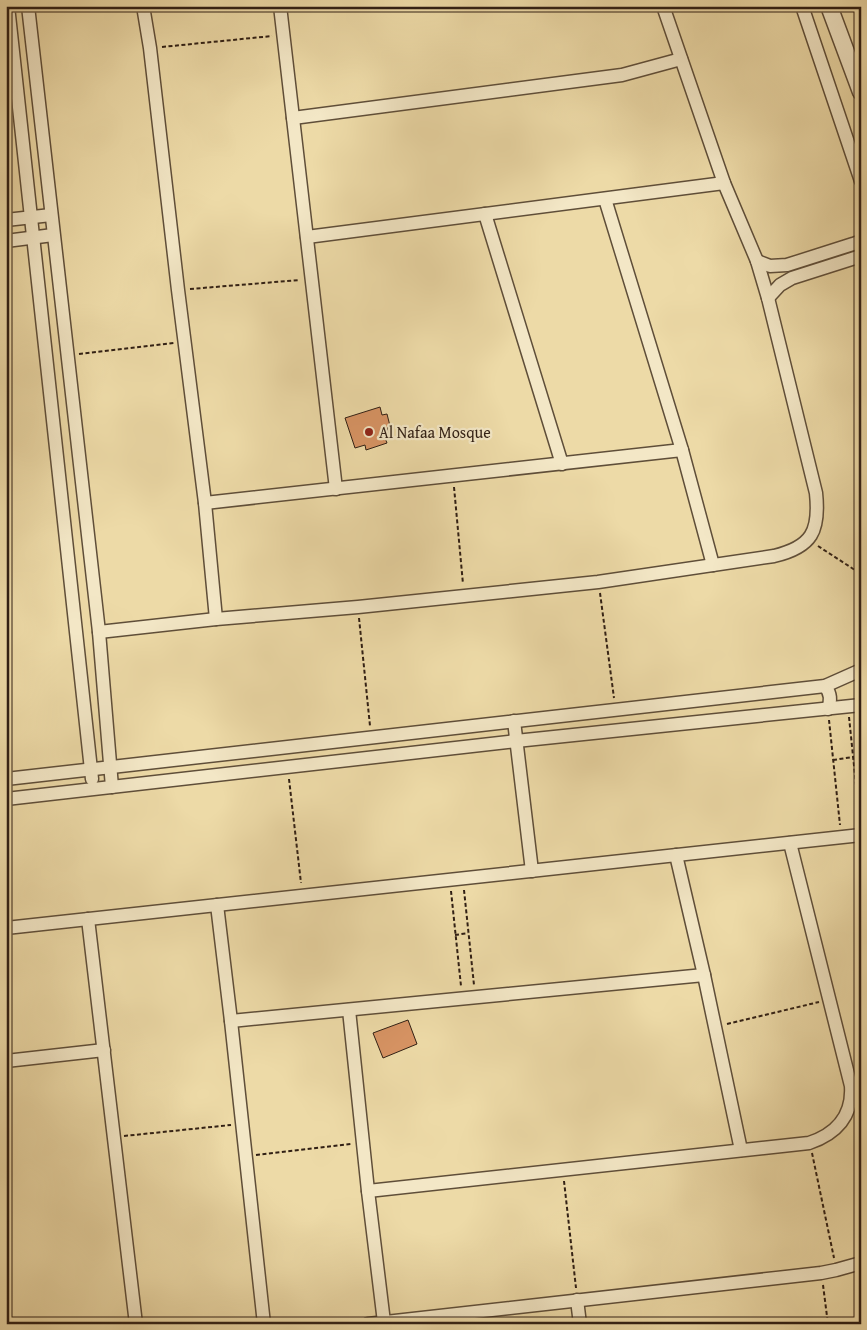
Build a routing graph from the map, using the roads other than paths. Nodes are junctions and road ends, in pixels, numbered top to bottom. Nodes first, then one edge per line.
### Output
1 (8, 6) edge
2 (28, 6) edge
3 (143, 6) edge
4 (280, 6) edge
5 (663, 6) edge
6 (802, 6) edge
7 (829, 6) edge
8 (681, 59) junction
9 (12, 92) edge
10 (861, 92) edge
11 (293, 118) junction
12 (861, 180) edge
13 (724, 182) junction
14 (605, 199) junction
15 (485, 214) junction
16 (51, 215) junction
17 (31, 217) junction
18 (6, 220) edge
19 (53, 235) junction
20 (307, 237) junction
21 (33, 238) junction
22 (6, 240) edge
23 (861, 240) edge
24 (861, 256) edge
25 (757, 261) junction
26 (768, 298) junction
27 (682, 450) junction
28 (562, 464) junction
29 (336, 489) junction
30 (205, 503) junction
31 (713, 565) junction
32 (216, 619) junction
33 (99, 632) junction
34 (861, 670) edge
35 (826, 686) junction
36 (854, 706) edge
37 (828, 709) junction
38 (514, 721) junction
39 (516, 741) junction
40 (110, 768) junction
41 (90, 771) junction
42 (6, 779) edge
43 (112, 787) junction
44 (93, 789) junction
45 (6, 799) edge
46 (861, 833) edge
47 (790, 843) junction
48 (676, 855) junction
49 (532, 871) junction
50 (217, 905) junction
51 (88, 919) junction
52 (6, 928) edge
53 (704, 975) junction
54 (349, 1010) junction
55 (231, 1021) junction
56 (104, 1050) junction
57 (6, 1061) edge
58 (741, 1150) junction
59 (368, 1191) junction
60 (861, 1263) edge
61 (577, 1300) junction
62 (384, 1322) junction
63 (136, 1324) edge
64 (264, 1324) edge
65 (368, 1324) edge
66 (580, 1324) edge

1 - 9 street
2 - 16 street
3 - 30 street
4 - 11 street
5 - 8 street
6 - 12 street
7 - 10 street
8 - 11 street
8 - 13 street
9 - 17 street
11 - 20 street
13 - 14 street
13 - 25 street
14 - 15 street
14 - 27 street
15 - 20 street
15 - 28 street
16 - 17 street
16 - 19 street
17 - 18 street
17 - 21 street
19 - 21 street
19 - 33 street
20 - 29 street
21 - 22 street
21 - 41 street
23 - 25 street
24 - 26 street
25 - 26 street
26 - 31 street
27 - 28 street
27 - 31 street
28 - 29 street
29 - 30 street
30 - 32 street
31 - 32 street
32 - 33 street
33 - 40 street
34 - 35 street
35 - 37 street
35 - 38 street
36 - 37 street
37 - 39 street
38 - 39 street
38 - 40 street
39 - 43 street
39 - 49 street
40 - 41 street
40 - 43 street
41 - 42 street
41 - 44 street
43 - 44 street
44 - 45 street
46 - 47 street
47 - 48 street
47 - 58 street
48 - 49 street
48 - 53 street
49 - 50 street
50 - 51 street
50 - 55 street
51 - 52 street
51 - 56 street
53 - 54 street
53 - 58 street
54 - 55 street
54 - 59 street
55 - 64 street
56 - 57 street
56 - 63 street
58 - 59 street
59 - 62 street
60 - 61 street
61 - 62 street
61 - 66 street
62 - 65 street

